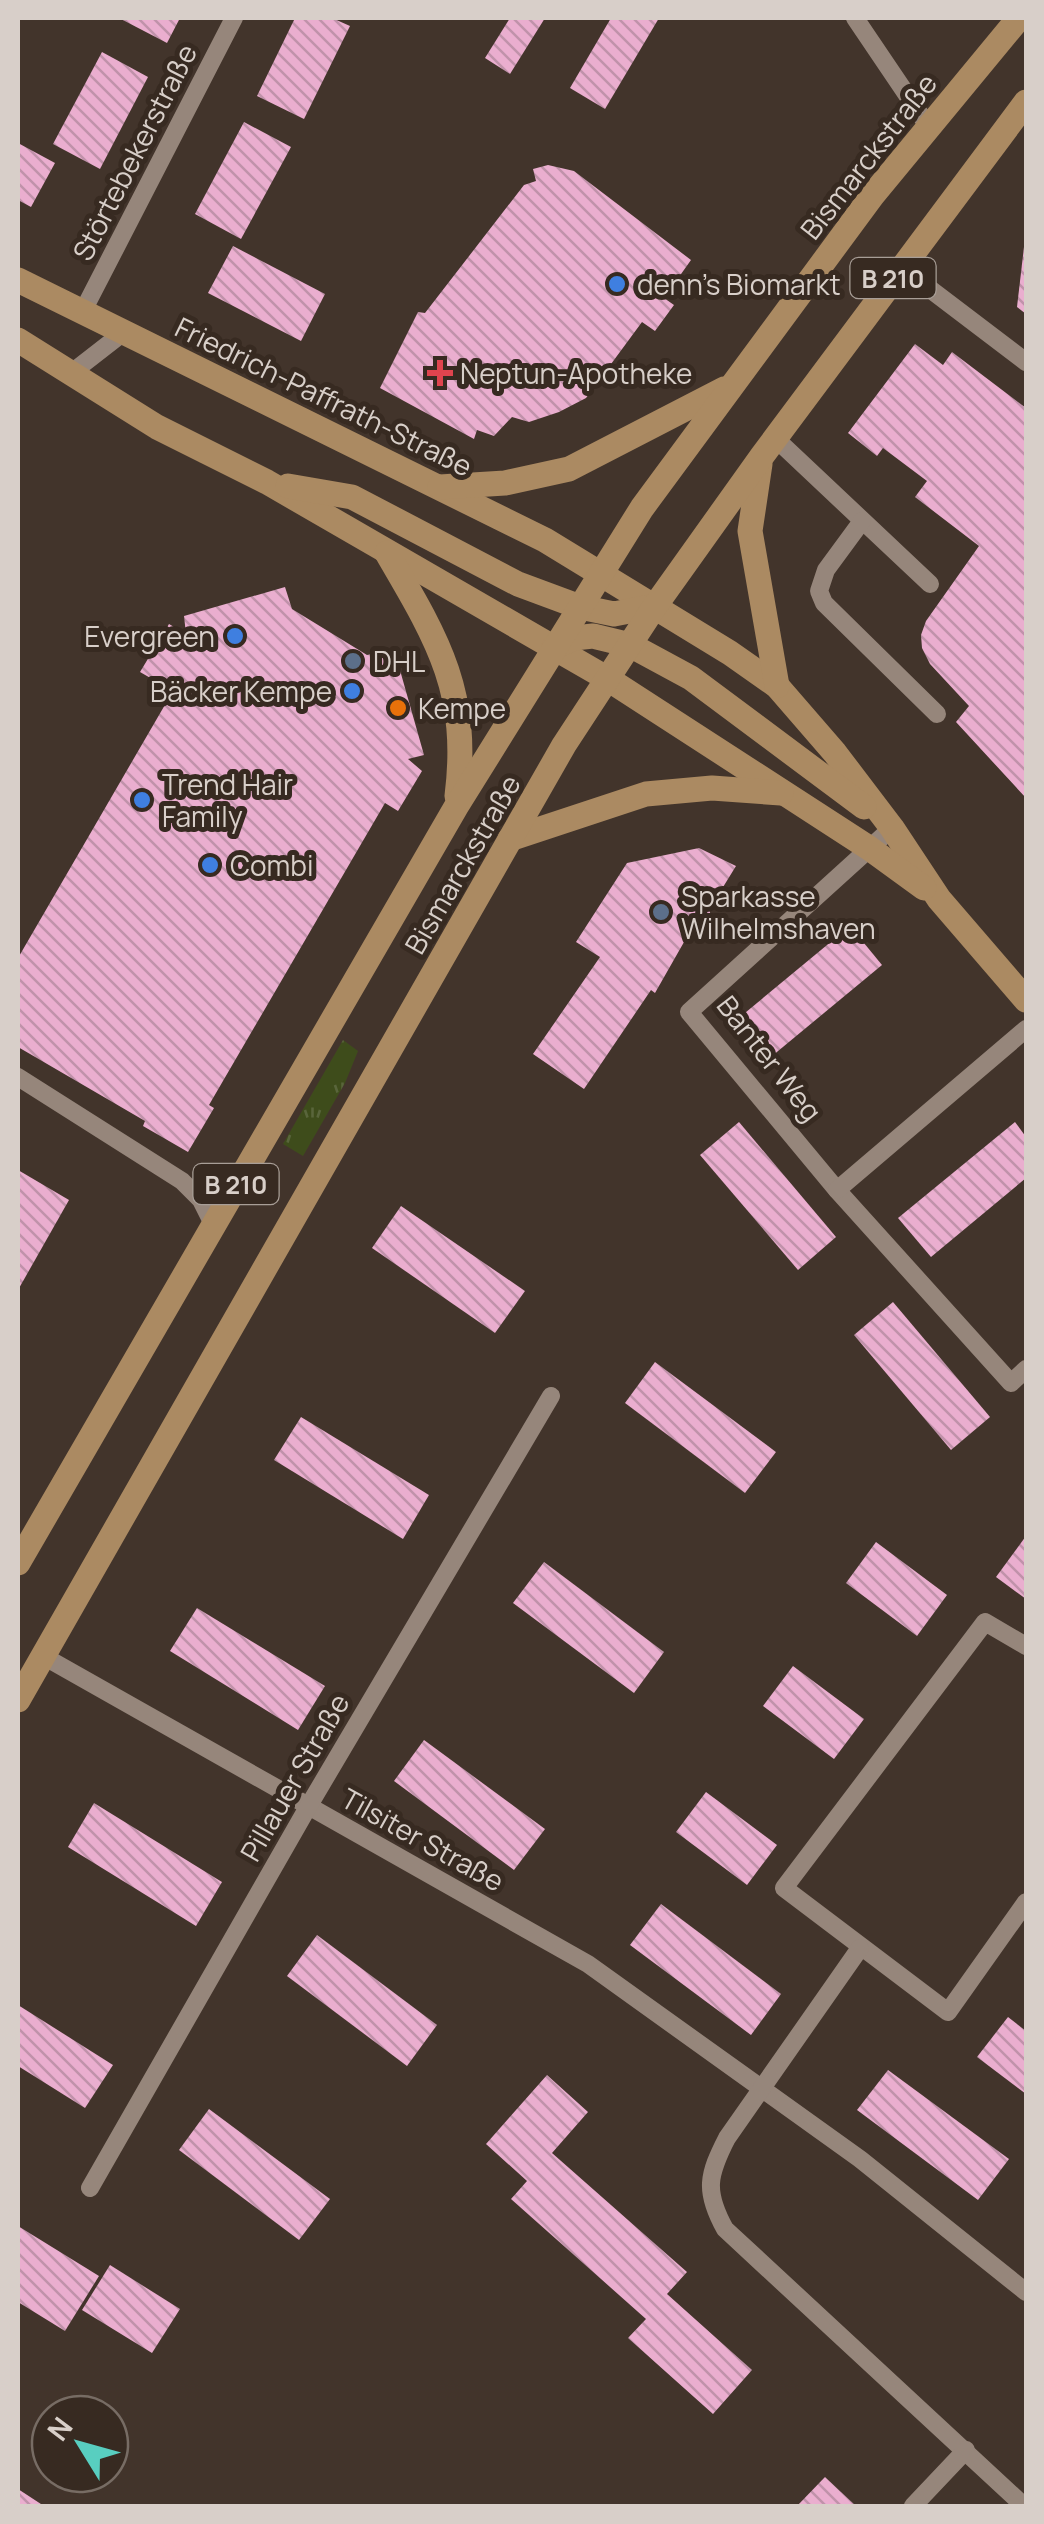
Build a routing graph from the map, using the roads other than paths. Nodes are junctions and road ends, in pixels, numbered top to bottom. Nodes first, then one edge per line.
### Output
1 (234, 18) edge
2 (855, 18) edge
3 (1019, 18) edge
4 (1026, 102) edge
5 (928, 126) junction
6 (901, 267) junction
7 (18, 280) edge
8 (83, 311) junction
9 (124, 332) junction
10 (18, 340) edge
11 (1026, 362) edge
12 (70, 374) junction
13 (729, 386) junction
14 (769, 447) junction
15 (266, 482) junction
16 (440, 486) junction
17 (862, 521) junction
18 (384, 549) junction
19 (601, 572) junction
20 (930, 584) dead end
21 (655, 606) junction
22 (580, 607) junction
23 (630, 645) junction
24 (554, 647) junction
25 (608, 679) junction
26 (777, 686) junction
27 (937, 714) dead end
28 (781, 793) junction
29 (456, 806) junction
30 (892, 828) junction
31 (510, 839) junction
32 (869, 848) junction
33 (940, 899) junction
34 (1026, 1000) edge
35 (1026, 1030) edge
36 (18, 1077) edge
37 (837, 1190) junction
38 (213, 1224) junction
39 (1026, 1369) edge
40 (551, 1396) dead end
41 (18, 1563) edge
42 (1026, 1646) edge
43 (43, 1656) junction
44 (18, 1700) edge
45 (308, 1806) junction
46 (1026, 1902) edge
47 (860, 1948) junction
48 (762, 2091) junction
49 (90, 2188) dead end
50 (1026, 2292) edge
51 (966, 2450) junction
52 (912, 2506) edge
53 (1024, 2506) edge

1 - 8 street, Störtebekerstraße
2 - 5 street
3 - 5 main road, Bismarckstraße / B 210
4 - 6 main road, Bismarckstraße / B 210
5 - 13 main road, Bismarckstraße / B 210
6 - 11 street
6 - 14 main road, Bismarckstraße / B 210
7 - 8 main road, Friedrich-Paffrath-Straße
8 - 9 main road, Friedrich-Paffrath-Straße
9 - 12 street
9 - 16 main road, Friedrich-Paffrath-Straße
10 - 12 main road
12 - 15 main road
13 - 16 main road
13 - 19 main road, Bismarckstraße / B 210
14 - 17 street
14 - 21 main road, Bismarckstraße / B 210
14 - 26 main road
15 - 18 main road
15 - 22 main road
16 - 19 main road, Friedrich-Paffrath-Straße
17 - 20 street
17 - 27 street
18 - 24 main road
18 - 29 main road
19 - 21 main road
19 - 22 main road, Bismarckstraße / B 210
21 - 22 main road
21 - 23 main road, Bismarckstraße / B 210
21 - 26 main road
22 - 24 main road, Bismarckstraße / B 210
23 - 24 main road
23 - 25 main road, Bismarckstraße / B 210
23 - 30 main road
24 - 25 main road
24 - 29 main road, Bismarckstraße / B 210
25 - 28 main road
25 - 31 main road, Bismarckstraße / B 210
26 - 30 main road
28 - 31 main road
28 - 32 main road
29 - 38 main road, Bismarckstraße / B 210
30 - 32 street, Banter Weg
30 - 33 main road
31 - 43 main road, Bismarckstraße / B 210
32 - 33 main road
32 - 37 street, Banter Weg
33 - 34 main road
35 - 37 street
36 - 38 street
37 - 39 street, Banter Weg
38 - 41 main road, Bismarckstraße / B 210
40 - 45 street, Pillauer Straße
42 - 47 street
43 - 44 main road, Bismarckstraße / B 210
43 - 45 street, Tilsiter Straße
45 - 48 street, Tilsiter Straße
45 - 49 street, Pillauer Straße
46 - 47 street
47 - 48 street
48 - 50 street, Tilsiter Straße
48 - 51 street
51 - 52 street
51 - 53 street

